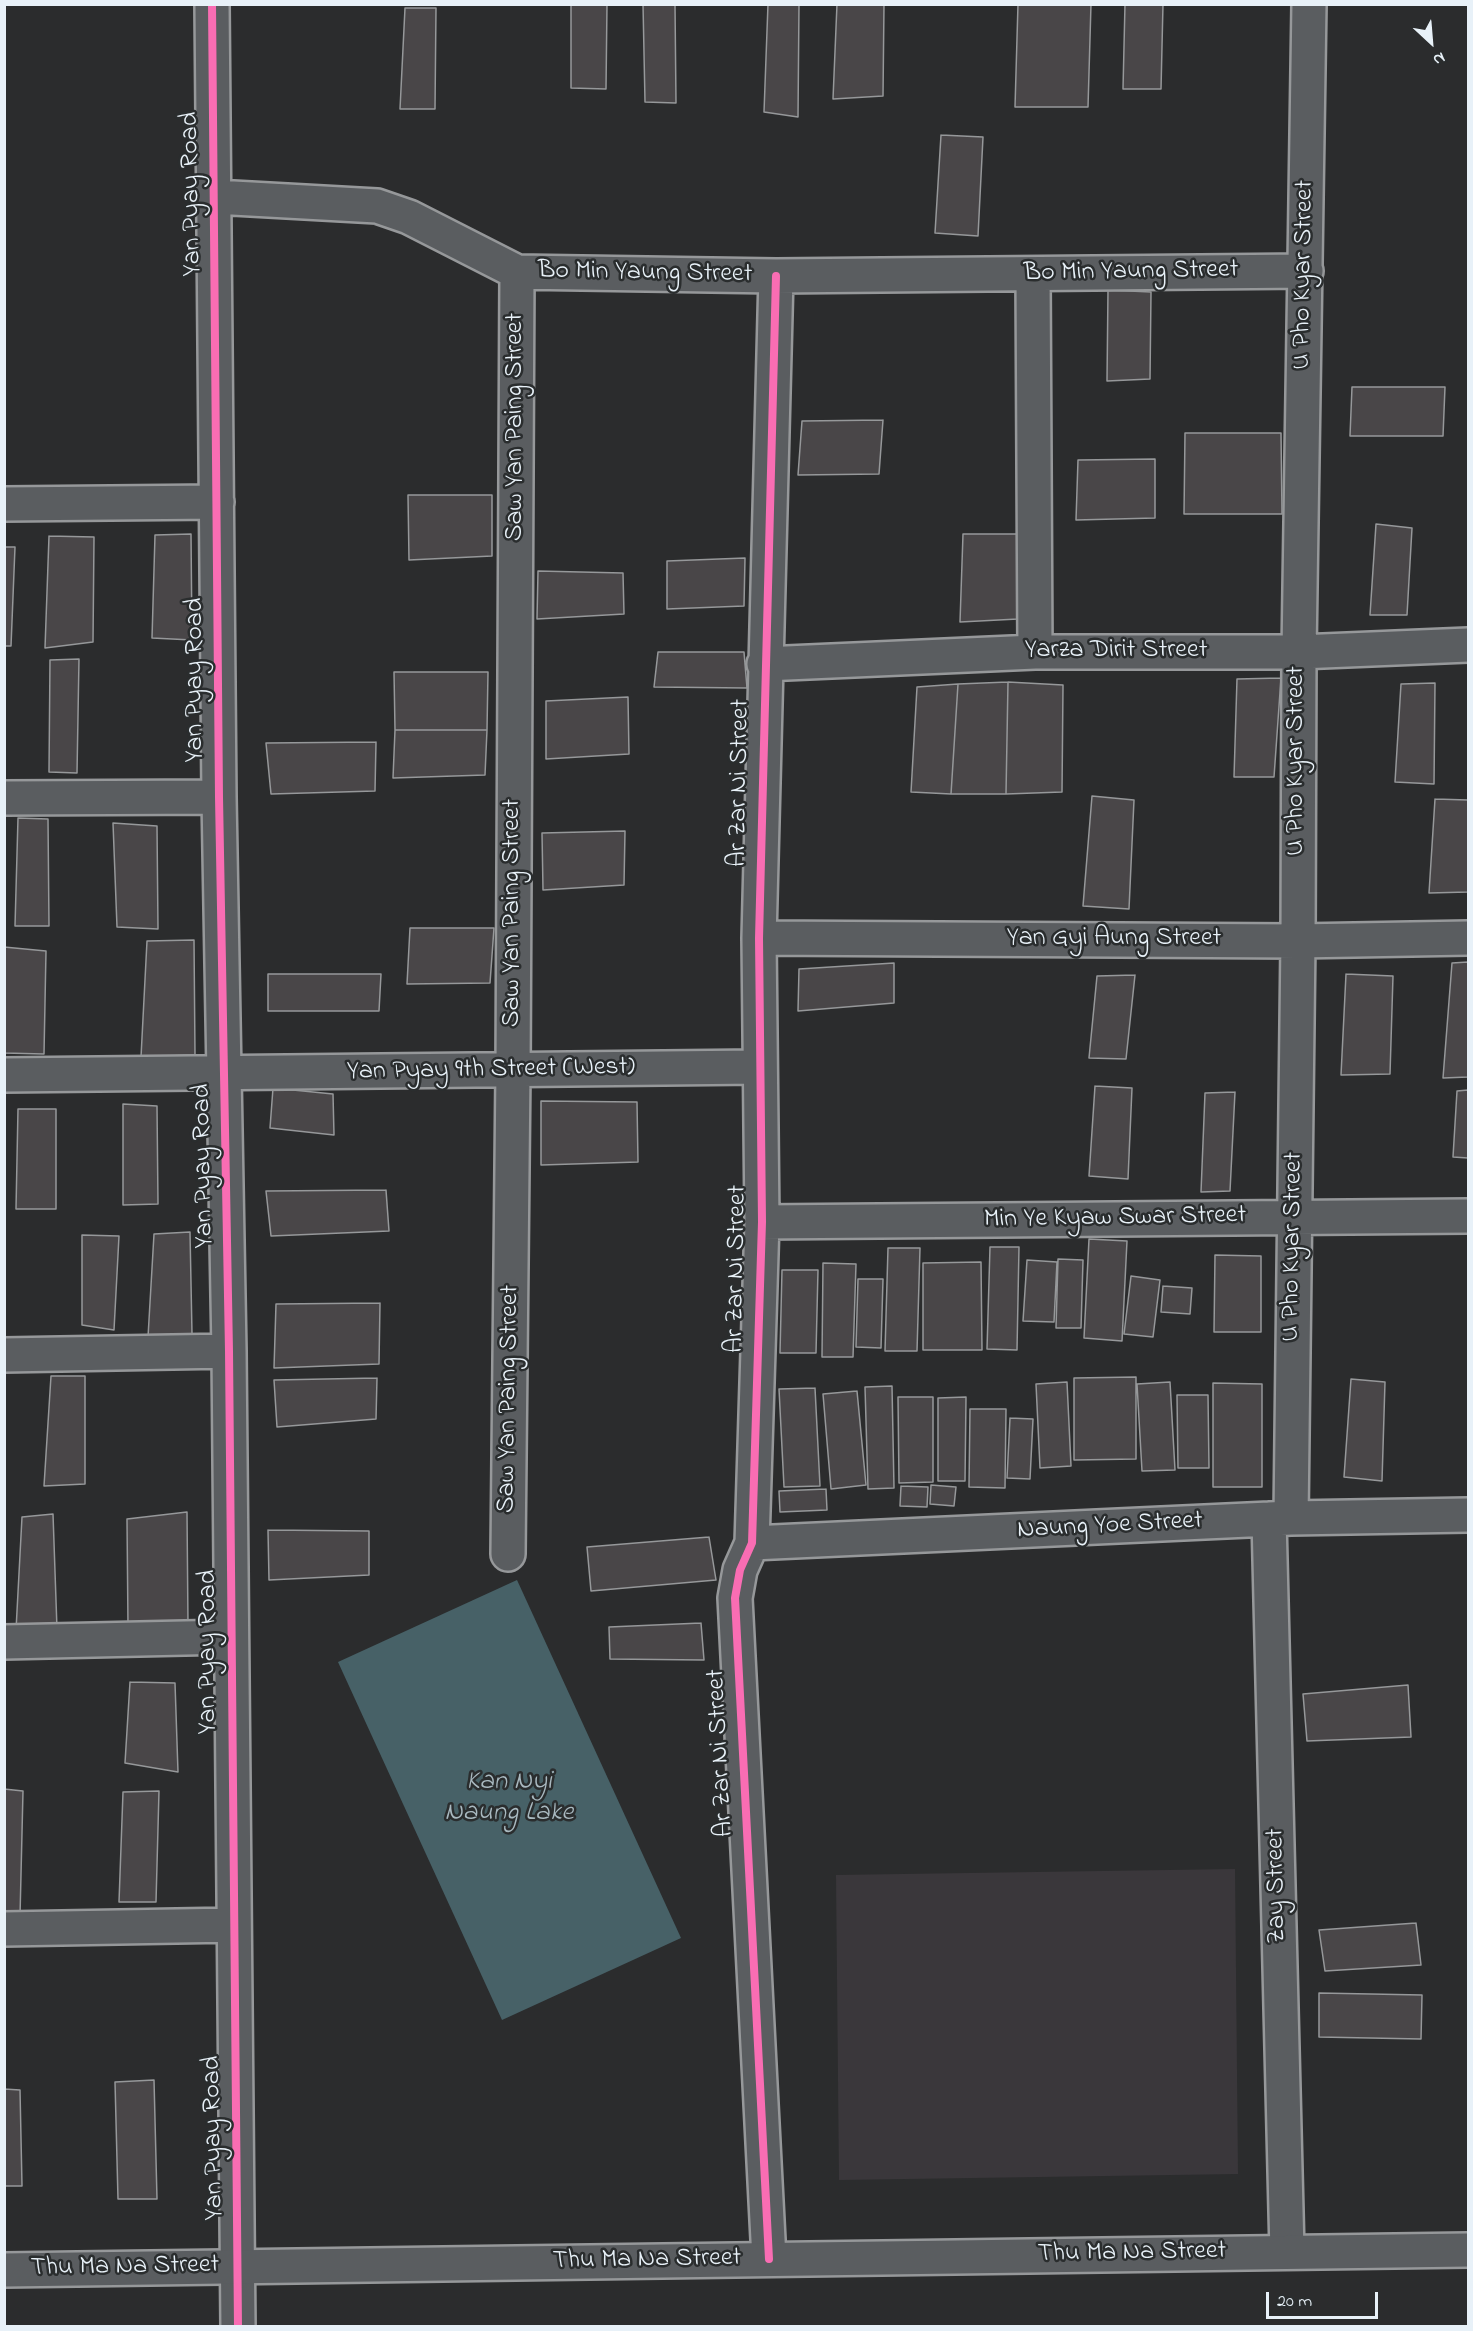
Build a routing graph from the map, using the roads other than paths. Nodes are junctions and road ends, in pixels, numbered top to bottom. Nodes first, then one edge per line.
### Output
1 (212, 4) edge
2 (1309, 4) edge
3 (214, 197) junction
4 (1306, 271) junction
5 (517, 272) junction
6 (1034, 274) junction
7 (776, 276) junction
8 (217, 502) junction
9 (4, 504) edge
10 (1468, 645) edge
11 (1035, 652) junction
12 (1299, 652) junction
13 (764, 664) junction
14 (219, 796) junction
15 (4, 798) edge
16 (759, 938) junction
17 (1468, 938) edge
18 (1298, 941) junction
19 (758, 1067) junction
20 (513, 1071) junction
21 (224, 1073) junction
22 (4, 1075) edge
23 (1468, 1216) edge
24 (1295, 1217) junction
25 (762, 1222) junction
26 (229, 1351) junction
27 (4, 1354) edge
28 (1468, 1515) edge
29 (1280, 1519) junction
30 (752, 1543) junction
31 (508, 1554) dead end
32 (230, 1637) junction
33 (4, 1641) edge
34 (234, 1925) junction
35 (4, 1929) edge
36 (1468, 2250) edge
37 (1287, 2252) junction
38 (769, 2259) junction
39 (237, 2267) junction
40 (4, 2270) edge
41 (238, 2326) edge

1 - 3 street, Yan Pyay Road
2 - 4 street, U Pho Kyar Street
3 - 5 street, Bo Min Yaung Street
3 - 8 street, Yan Pyay Road
4 - 6 street, Bo Min Yaung Street
4 - 12 street, U Pho Kyar Street
5 - 7 street, Bo Min Yaung Street
5 - 20 street, Saw Yan Paing Street
6 - 7 street, Bo Min Yaung Street
6 - 11 street
7 - 13 street, Ar Zar Ni Street
8 - 9 street
8 - 14 street, Yan Pyay Road
10 - 12 street, Yarza Dirit Street
11 - 12 street, Yarza Dirit Street
11 - 13 street, Yarza Dirit Street
12 - 18 street, U Pho Kyar Street
13 - 16 street, Ar Zar Ni Street
14 - 15 street
14 - 21 street, Yan Pyay Road
16 - 18 street, Yan Gyi Aung Street
16 - 19 street, Ar Zar Ni Street
17 - 18 street, Yan Gyi Aung Street
18 - 24 street, U Pho Kyar Street
19 - 20 street, Yan Pyay 9th Street (West)
19 - 25 street, Ar Zar Ni Street
20 - 21 street, Yan Pyay 9th Street (West)
20 - 31 street, Saw Yan Paing Street
21 - 22 street, Yan Pyay 9th Street (West)
21 - 26 street, Yan Pyay Road
23 - 24 street, Min Ye Kyaw Swar Street
24 - 25 street, Min Ye Kyaw Swar Street
24 - 29 street, U Pho Kyar Street
25 - 30 street, Ar Zar Ni Street
26 - 27 street
26 - 32 street, Yan Pyay Road
28 - 29 street, Naung Yoe Street
29 - 30 street, Naung Yoe Street
29 - 37 street, Zay Street
30 - 38 street, Ar Zar Ni Street
32 - 33 street
32 - 34 street, Yan Pyay Road
34 - 35 street
34 - 39 street, Yan Pyay Road
36 - 37 street, Thu Ma Na Street
37 - 38 street, Thu Ma Na Street
38 - 39 street, Thu Ma Na Street
39 - 40 street, Thu Ma Na Street
39 - 41 street, Yan Pyay Road

